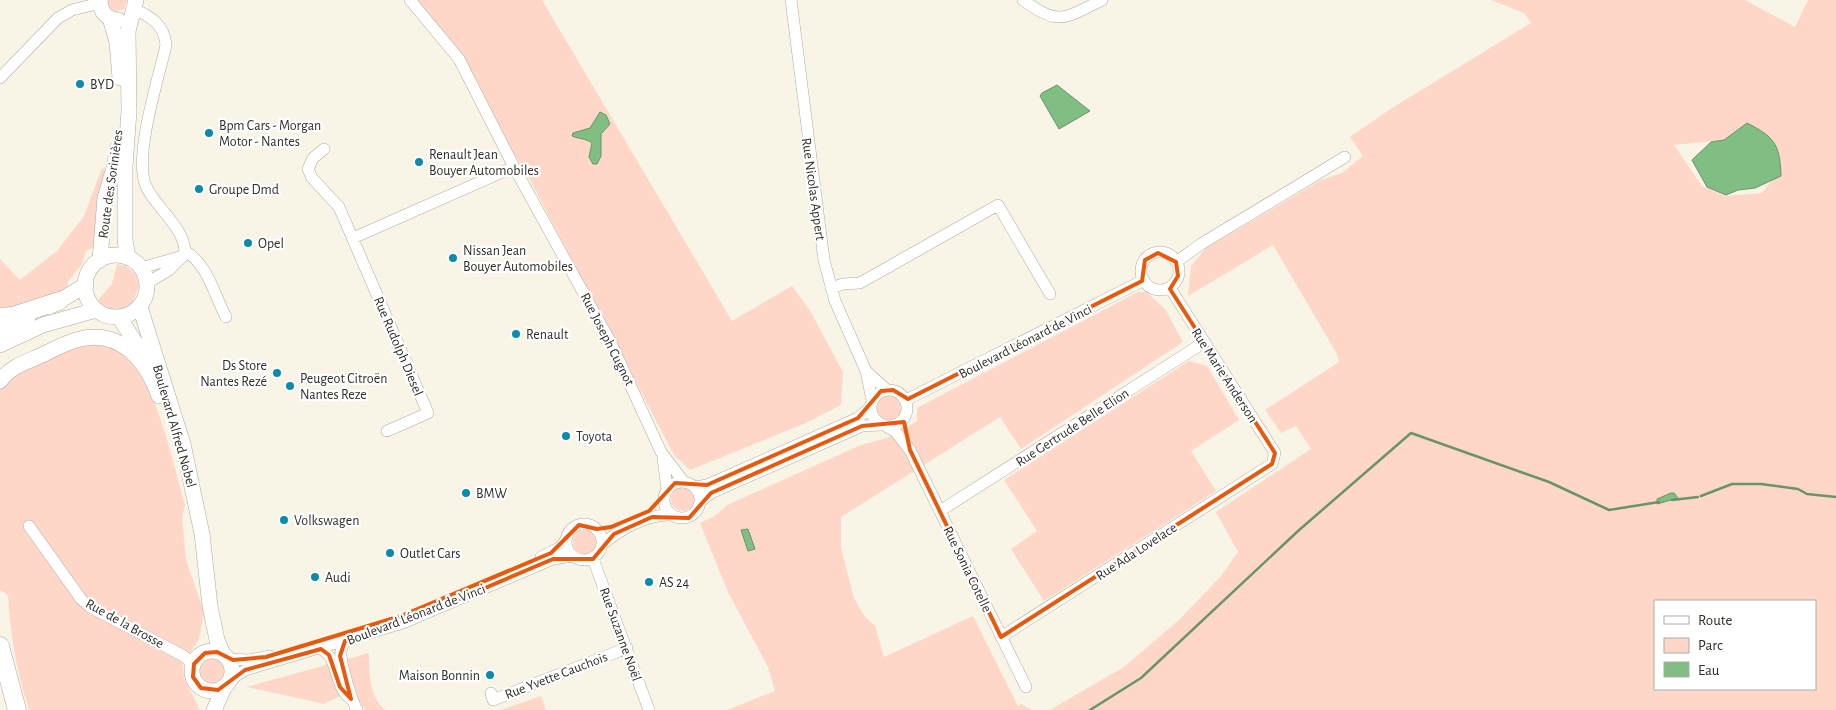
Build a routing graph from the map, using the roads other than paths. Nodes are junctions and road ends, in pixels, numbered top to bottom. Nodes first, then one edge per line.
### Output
1 (410, 0) edge
2 (791, 0) edge
3 (1023, 0) edge
4 (1102, 0) edge
5 (100, 2) edge
6 (134, 8) edge
7 (110, 18) junction
8 (0, 78) edge
9 (324, 149) dead end
10 (1345, 157) dead end
11 (514, 167) junction
12 (353, 238) junction
13 (184, 254) junction
14 (128, 258) junction
15 (100, 260) junction
16 (1176, 262) junction
17 (141, 268) junction
18 (1144, 280) junction
19 (147, 283) junction
20 (86, 284) junction
21 (831, 288) junction
22 (1170, 288) junction
23 (1050, 294) dead end
24 (59, 301) junction
25 (140, 307) junction
26 (96, 310) junction
27 (119, 317) junction
28 (226, 317) dead end
29 (0, 318) edge
30 (0, 329) edge
31 (1204, 342) junction
32 (0, 345) edge
33 (866, 371) junction
34 (0, 381) edge
35 (887, 390) junction
36 (906, 400) junction
37 (872, 403) junction
38 (904, 420) junction
39 (884, 426) junction
40 (387, 431) dead end
41 (910, 450) junction
42 (661, 452) junction
43 (1272, 464) joint
44 (183, 465) junction
45 (683, 482) junction
46 (696, 487) junction
47 (666, 494) junction
48 (196, 501) junction
49 (701, 501) junction
50 (940, 511) junction
51 (671, 515) junction
52 (29, 526) dead end
53 (598, 529) junction
54 (566, 540) junction
55 (603, 544) junction
56 (573, 556) junction
57 (593, 558) junction
58 (210, 606) junction
59 (1001, 637) junction
60 (345, 641) junction
61 (0, 646) edge
62 (626, 648) junction
63 (321, 649) junction
64 (205, 653) junction
65 (225, 656) junction
66 (194, 664) junction
67 (227, 684) junction
68 (1026, 687) dead end
69 (201, 688) junction
70 (491, 693) dead end
71 (351, 699) junction
72 (17, 710) edge
73 (206, 710) edge
74 (214, 710) edge
75 (357, 710) edge
76 (649, 710) edge

1 - 11 street, Rue Joseph Cugnot
2 - 21 street, Rue Nicolas Appert
3 - 4 street
5 - 7 main road, Route des Sorinières
5 - 8 street
6 - 7 main road
6 - 13 street
6 - 14 main road, Route des Sorinières
7 - 15 main road, Route des Sorinières
9 - 12 street, Rue Rudolph Diesel
10 - 16 street
11 - 12 street
11 - 42 street, Rue Joseph Cugnot
12 - 40 street, Rue Rudolph Diesel
13 - 17 street
13 - 19 street
13 - 28 street
14 - 15 main road
14 - 17 main road
15 - 20 main road
16 - 18 street
16 - 22 street
17 - 19 main road
18 - 22 street
18 - 36 street, Boulevard Léonard de Vinci
19 - 25 main road
20 - 24 main road
20 - 26 main road
21 - 23 street
21 - 33 street, Rue Nicolas Appert
22 - 31 street, Rue Marie Anderson
24 - 29 highway
24 - 30 main road
25 - 27 main road
25 - 48 main road, Boulevard Alfred Nobel
26 - 27 main road
26 - 32 main road
27 - 44 main road, Boulevard Alfred Nobel
31 - 43 street, Rue Marie Anderson
31 - 50 street, Rue Gertrude Belle Elion
33 - 35 street
33 - 37 street
34 - 44 main road
35 - 36 street
35 - 37 street
36 - 38 street
37 - 39 street
37 - 46 street
38 - 39 street
38 - 41 street
39 - 41 street
39 - 49 street
41 - 50 street, Rue Sonia Cotelle
42 - 45 street, Rue Joseph Cugnot
42 - 47 street, Rue Joseph Cugnot
43 - 59 street, Rue Ada Lovelace
44 - 48 main road
45 - 46 street
45 - 47 street
46 - 49 street
47 - 51 street
47 - 53 street
48 - 58 main road, Boulevard Alfred Nobel
49 - 51 street
50 - 59 street, Rue Sonia Cotelle
51 - 55 street
52 - 66 street, Rue de la Brosse
53 - 54 street
53 - 55 street
54 - 56 street
54 - 65 street, Boulevard Léonard de Vinci
55 - 57 street
56 - 57 street
56 - 60 street, Boulevard Léonard de Vinci
57 - 62 street, Rue Suzanne Noël
58 - 64 main road, Boulevard Alfred Nobel
58 - 65 main road, Boulevard Alfred Nobel
59 - 68 street, Rue Sonia Cotelle
60 - 63 street, Boulevard Léonard de Vinci
60 - 71 street
61 - 72 highway
62 - 70 street, Rue Yvette Cauchois
62 - 76 street, Rue Suzanne Noël
63 - 67 street, Boulevard Léonard de Vinci
63 - 71 street
64 - 65 main road
64 - 66 main road
65 - 67 main road
66 - 69 main road
67 - 69 main road
67 - 74 main road
69 - 73 main road
71 - 75 street

